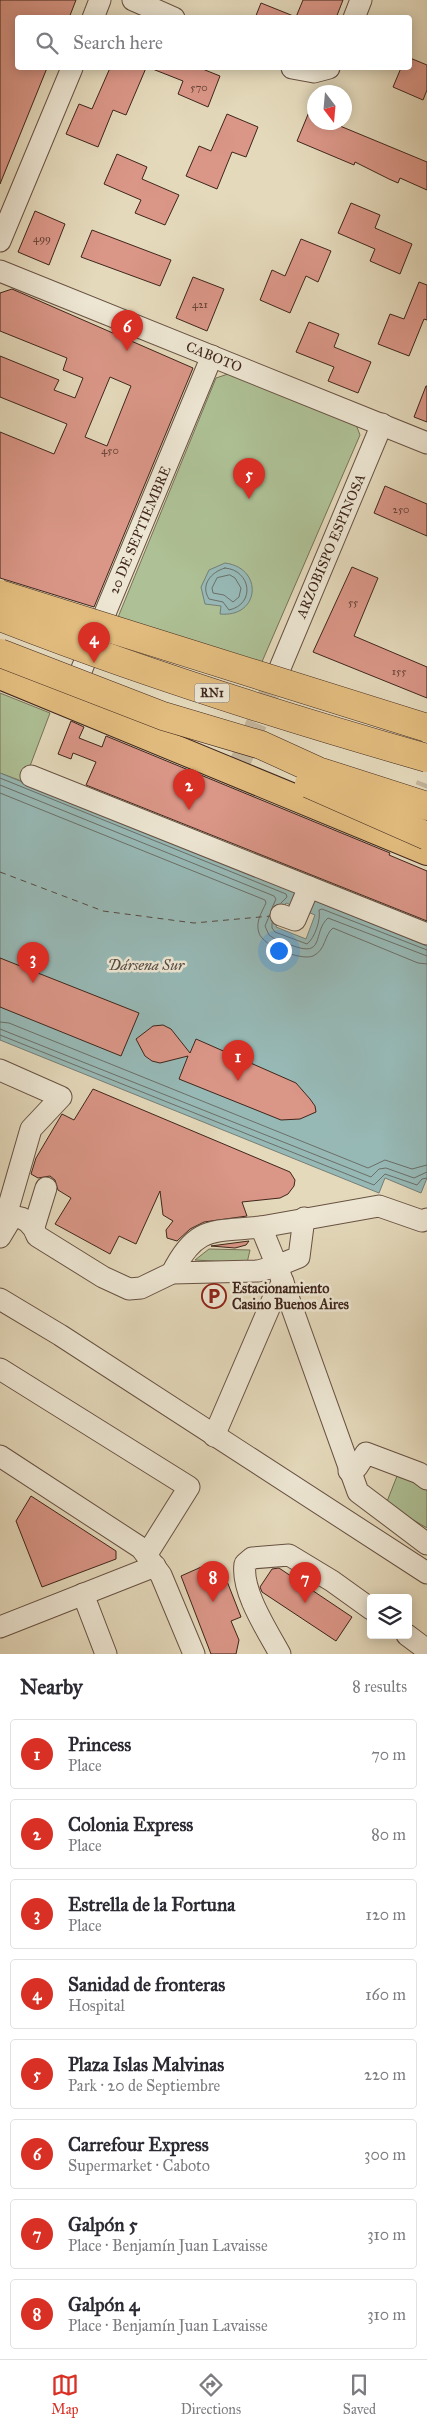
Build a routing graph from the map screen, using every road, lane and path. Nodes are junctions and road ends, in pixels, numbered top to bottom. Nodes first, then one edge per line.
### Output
1 (100, 0) edge
2 (134, 0) edge
3 (361, 0) edge
4 (94, 15) edge
5 (167, 15) edge
6 (355, 15) edge
7 (71, 70) edge
8 (299, 70) edge
9 (323, 70) edge
10 (5, 217) edge
11 (0, 241) edge
12 (0, 271) edge
13 (212, 356) junction
14 (382, 424) junction
15 (427, 443) edge
16 (0, 594) edge
17 (0, 617) edge
18 (0, 653) edge
19 (280, 668) tunnel mouth
20 (0, 676) edge
21 (68, 703) junction
22 (163, 716) junction
23 (427, 728) edge
24 (261, 745) junction
25 (427, 758) edge
26 (31, 776) dead end
27 (427, 790) edge
28 (427, 806) edge
29 (427, 836) edge
30 (427, 852) edge
31 (309, 887) junction
32 (281, 915) dead end
33 (427, 934) edge
34 (0, 1070) edge
35 (46, 1188) dead end
36 (14, 1216) edge
37 (304, 1218) junction
38 (427, 1219) edge
39 (261, 1227) junction
40 (0, 1237) edge
41 (172, 1273) junction
42 (280, 1274) junction
43 (0, 1299) edge
44 (0, 1369) edge
45 (214, 1436) junction
46 (0, 1456) edge
47 (349, 1471) junction
48 (427, 1479) edge
49 (367, 1501) junction
50 (352, 1524) junction
51 (427, 1544) edge
52 (151, 1560) junction
53 (427, 1573) edge
54 (83, 1594) junction
55 (367, 1606) edge
56 (0, 1627) edge
57 (412, 1639) edge
58 (427, 1650) edge
59 (106, 1654) edge
60 (194, 1654) edge
61 (280, 1654) edge

1 - 4 street
2 - 5 street
3 - 6 street
7 - 10 street
8 - 9 street
10 - 11 street
12 - 13 street, CABOTO
13 - 14 street, CABOTO
13 - 21 street, 20 DE SEPTIEMBRE
14 - 15 street, CABOTO
14 - 19 street, ARZOBISPO ESPINOSA
16 - 23 highway, bridge
17 - 25 highway, RN1, bridge
18 - 22 highway, bridge
20 - 21 main road
21 - 30 main road
22 - 24 highway, bridge
22 - 29 highway, bridge
24 - 27 highway, bridge
24 - 28 highway, bridge
26 - 31 street
31 - 32 street
31 - 33 street
34 - 36 street
35 - 36 street
36 - 40 street
36 - 41 street
37 - 38 street
37 - 39 street
37 - 42 street
39 - 41 street
39 - 42 street
41 - 42 street
42 - 45 street
42 - 47 street
43 - 45 street
44 - 52 street
45 - 50 street
46 - 52 street
47 - 48 street
47 - 49 street
49 - 50 street
49 - 51 street
50 - 53 street
52 - 54 street
52 - 60 street
54 - 56 street
54 - 59 street
55 - 61 street
57 - 58 street

